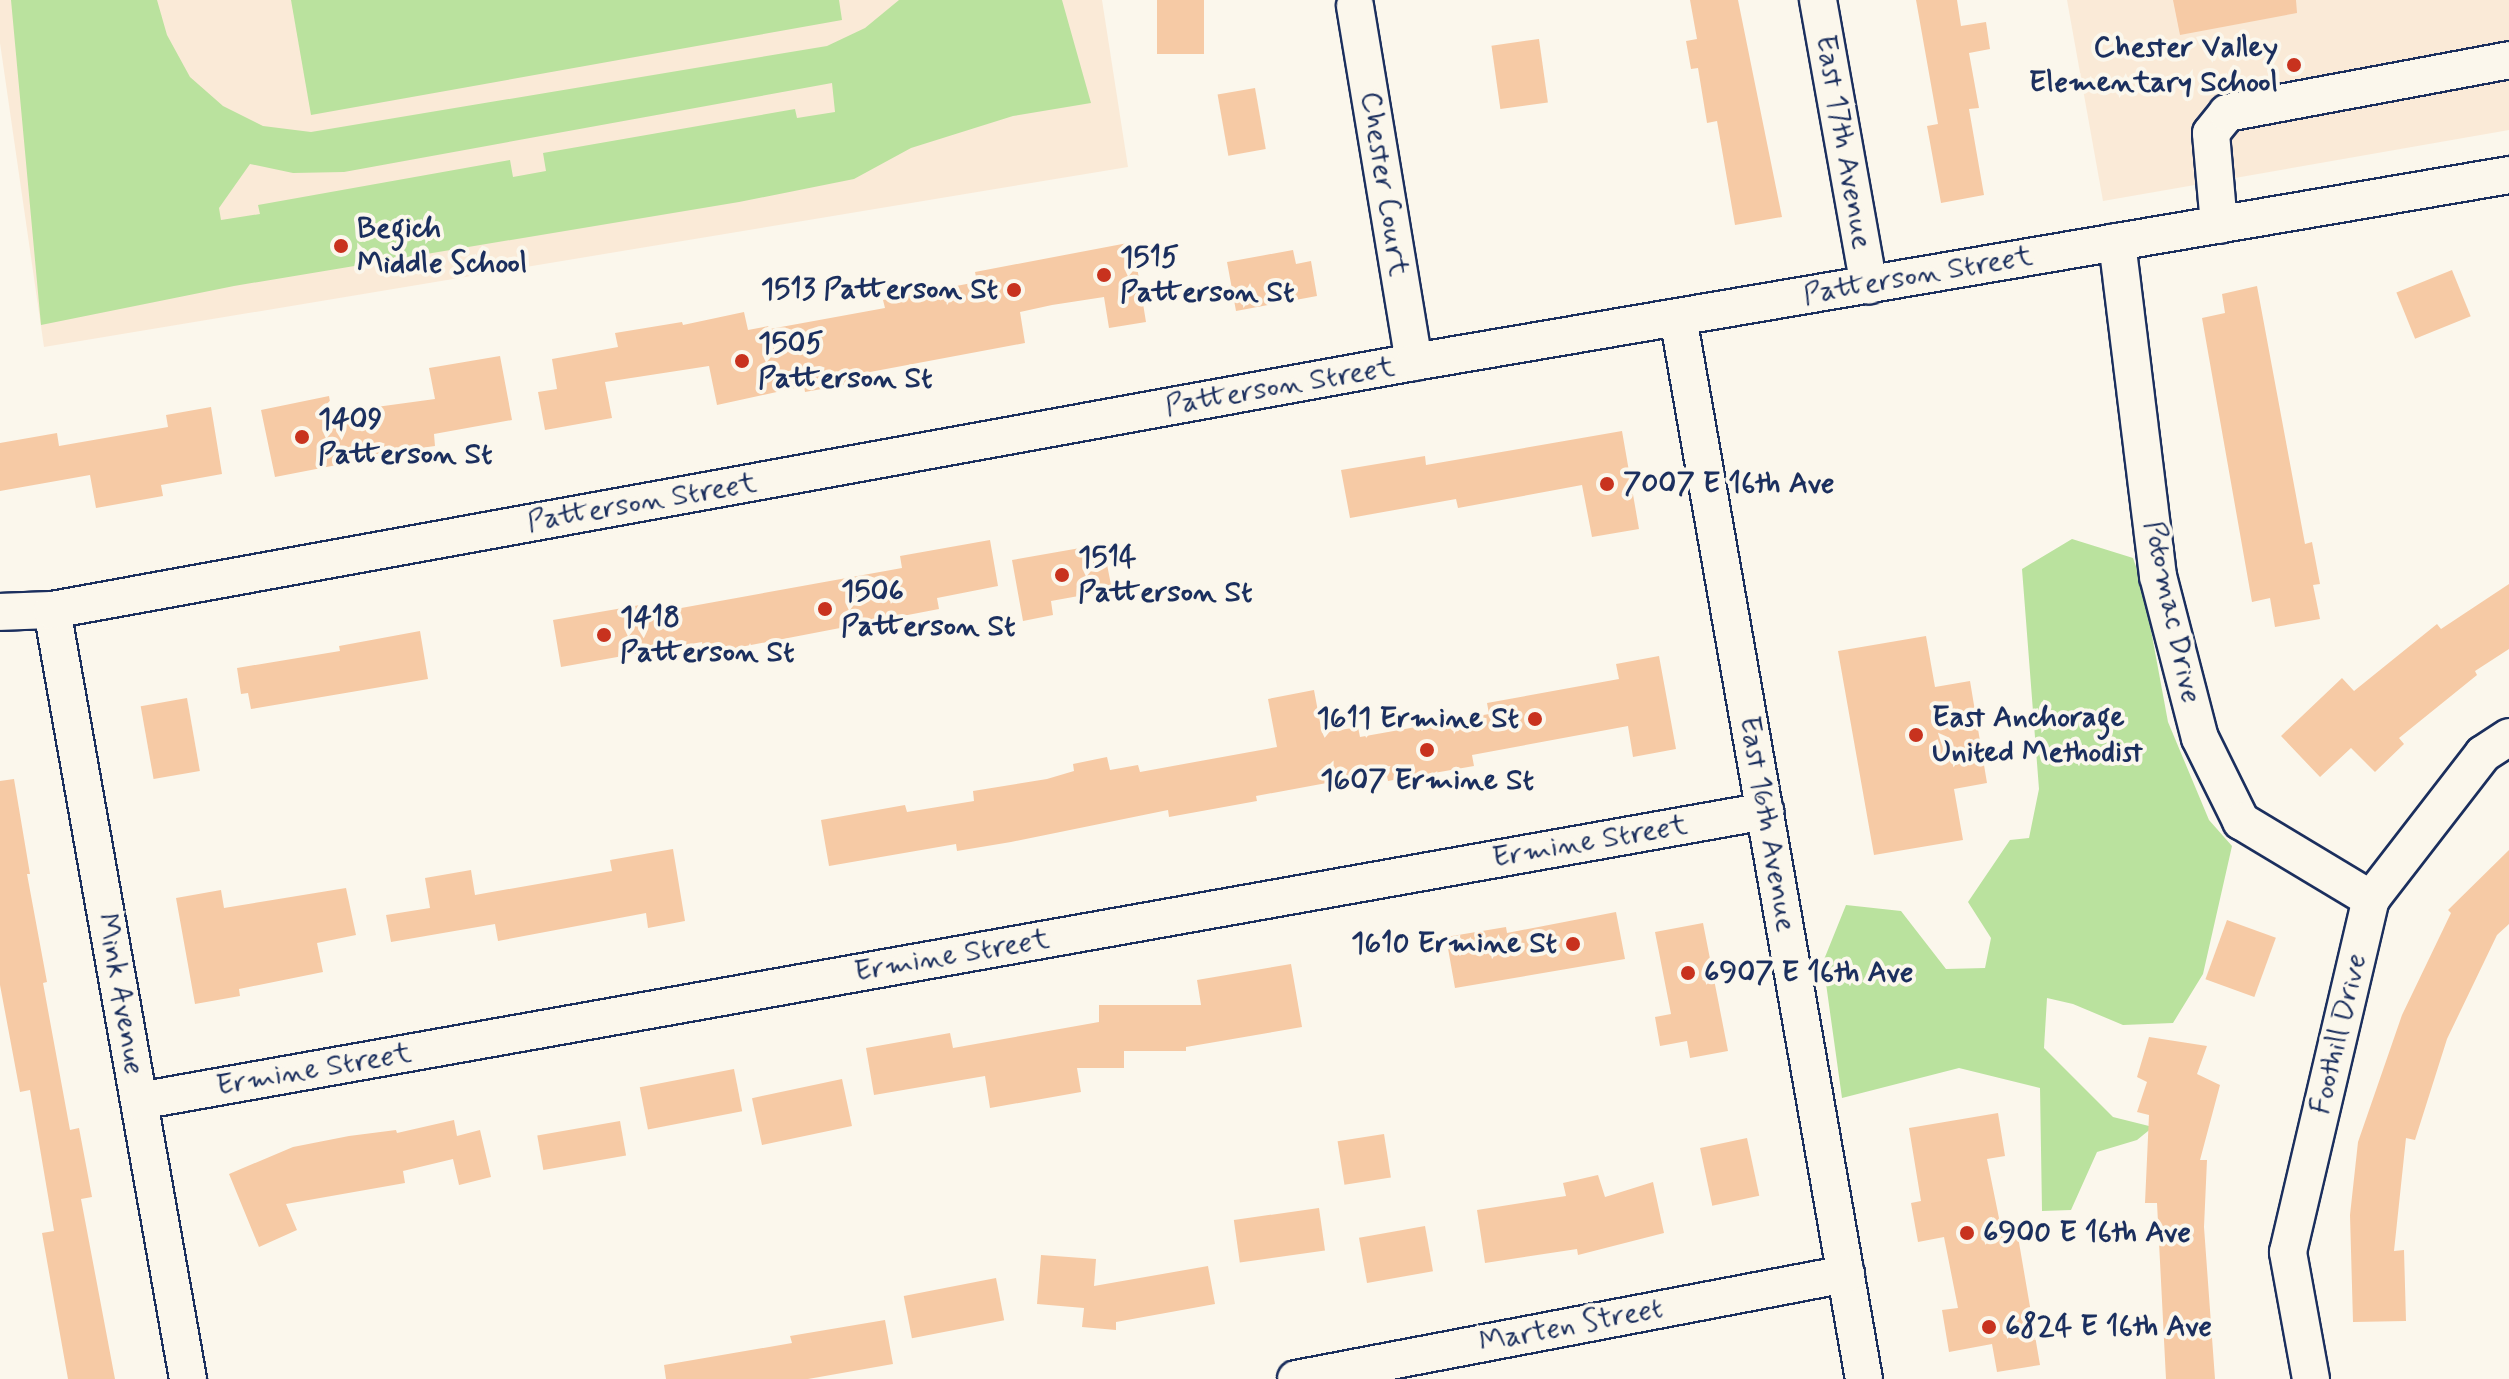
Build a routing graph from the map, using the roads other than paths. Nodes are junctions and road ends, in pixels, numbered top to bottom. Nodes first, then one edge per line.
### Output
1 (1818, 0) edge
2 (1355, 6) dead end
3 (2509, 60) edge
4 (2509, 175) edge
5 (2219, 225) junction
6 (2117, 242) junction
7 (1869, 285) junction
8 (1678, 317) junction
9 (1414, 362) junction
10 (52, 610) junction
11 (0, 612) edge
12 (0, 628) edge
13 (2509, 737) edge
14 (1765, 811) junction
15 (2371, 899) junction
16 (139, 1101) junction
17 (1846, 1274) junction
18 (188, 1379) edge
19 (1296, 1379) edge
20 (1864, 1379) edge
21 (2311, 1379) edge

1 - 7 street, East 17th Avenue
2 - 9 street, Chester Court
3 - 5 street
4 - 5 street, Patterson Street
5 - 6 street, Patterson Street
6 - 7 street, Patterson Street
6 - 15 street, Potomac Drive
7 - 8 street, Patterson Street
8 - 9 street, Patterson Street
8 - 14 street, East 16th Avenue
9 - 10 street, Patterson Street
10 - 11 street, Patterson Street
10 - 12 street, Patterson Street
10 - 16 street, Mink Avenue
13 - 15 street, Foothill Drive
14 - 16 street, Ermine Street
14 - 17 street, East 16th Avenue
15 - 21 street, Foothill Drive
16 - 18 street, Mink Avenue
17 - 19 street, Marten Street
17 - 20 street, East 16th Avenue

